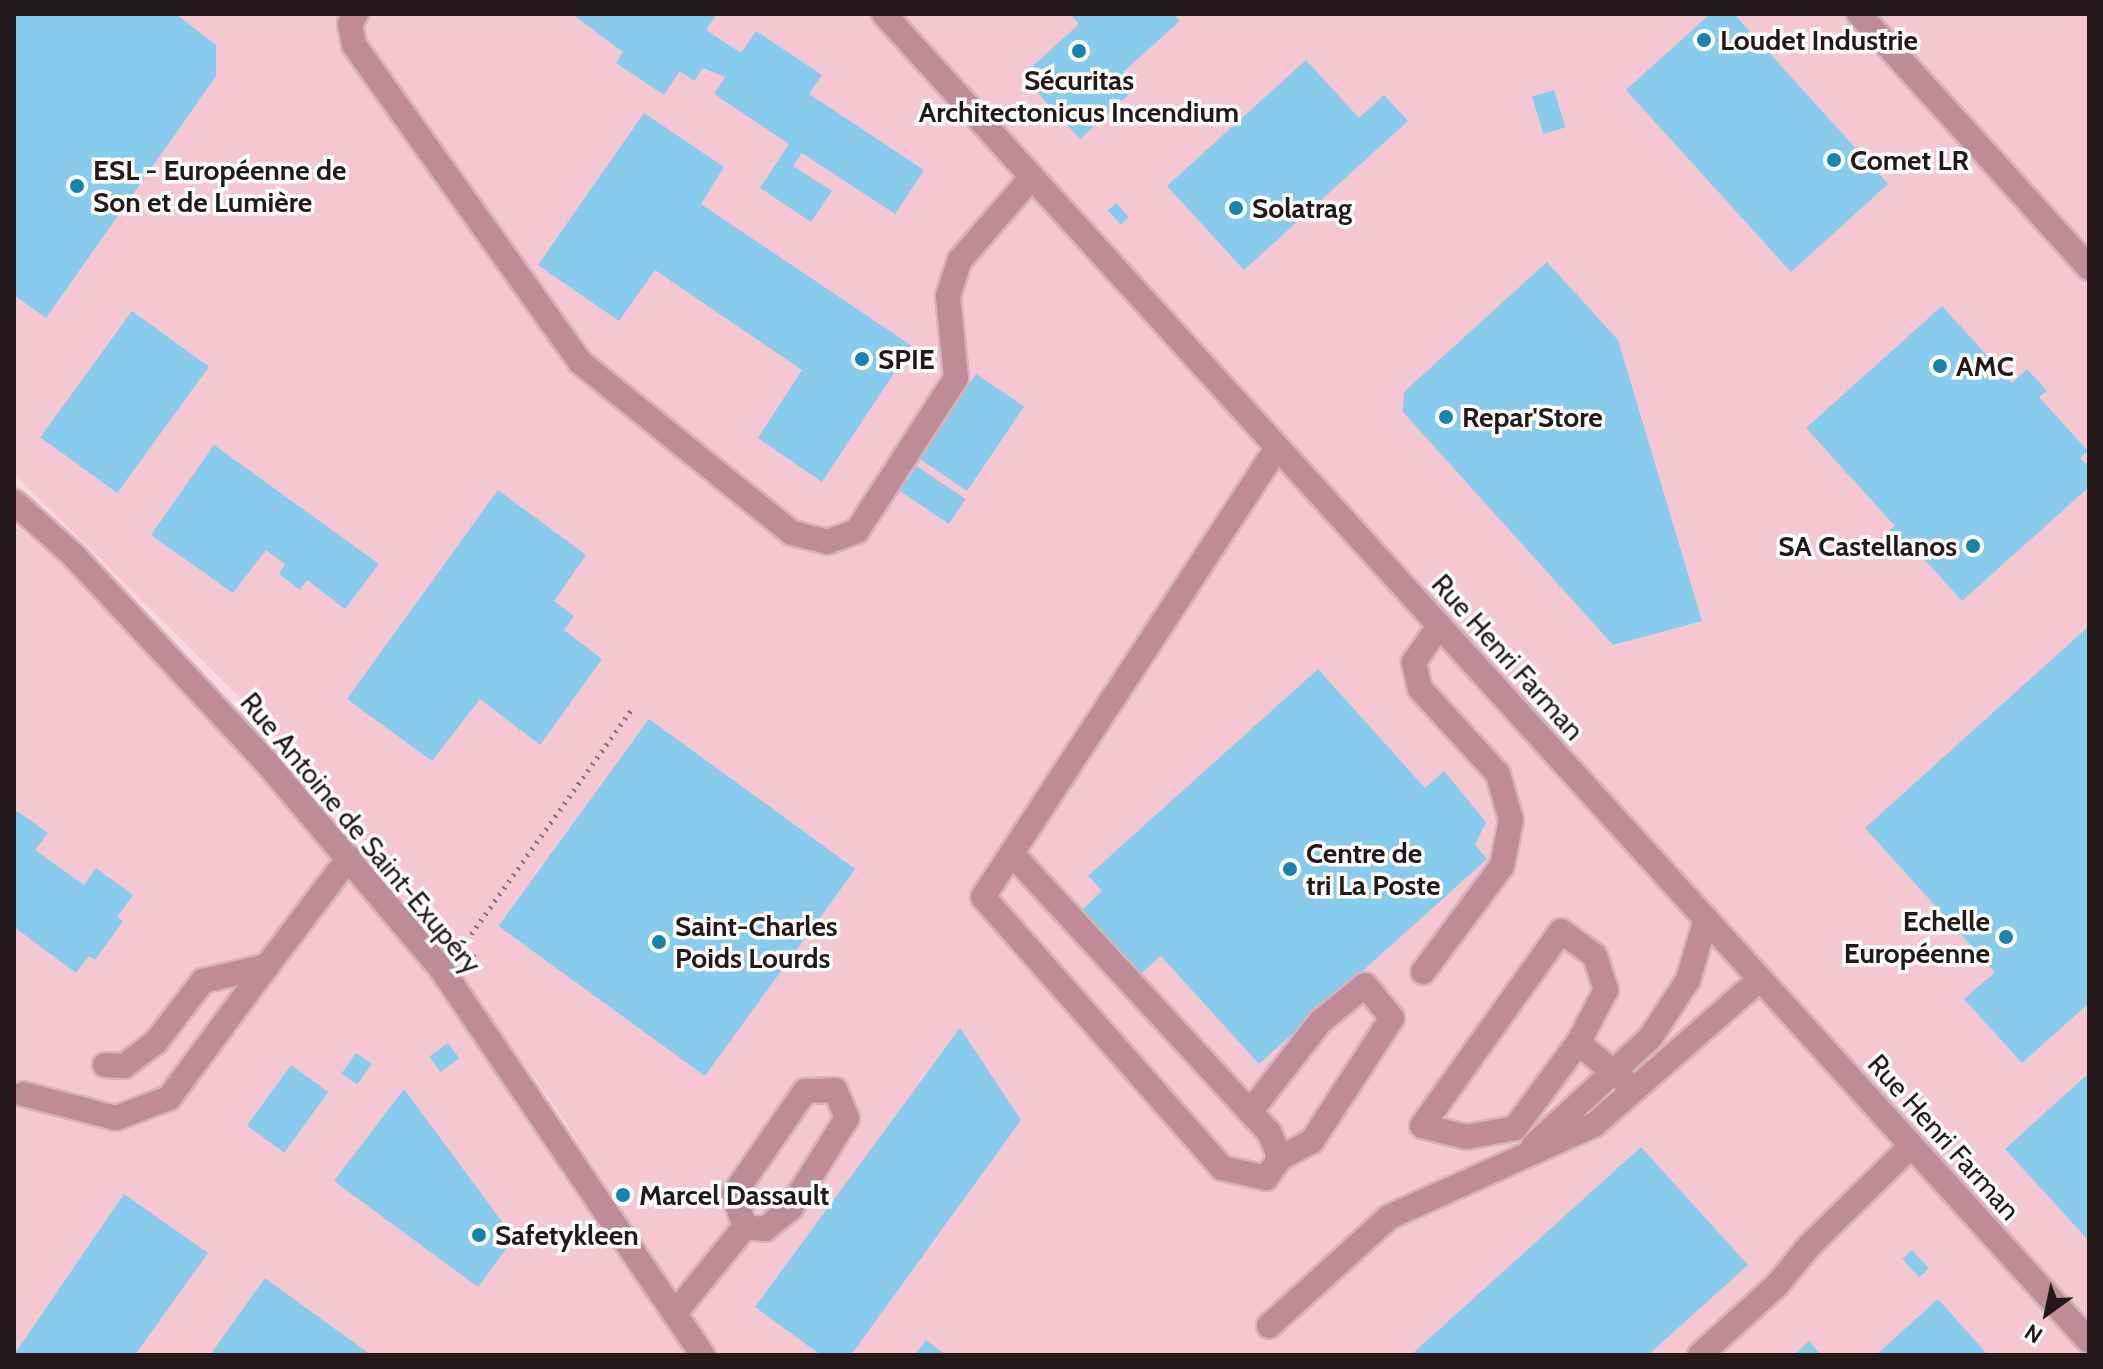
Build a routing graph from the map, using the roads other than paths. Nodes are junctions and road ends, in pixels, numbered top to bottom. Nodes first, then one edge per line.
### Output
1 (356, 14) edge
2 (884, 14) edge
3 (1859, 14) edge
4 (1032, 177) junction
5 (2089, 268) edge
6 (1277, 448) junction
7 (14, 502) edge
8 (1439, 626) junction
9 (1014, 856) junction
10 (349, 858) junction
11 (1706, 919) junction
12 (267, 966) junction
13 (1423, 972) dead end
14 (1760, 979) junction
15 (1578, 1043) junction
16 (105, 1065) dead end
17 (1613, 1072) junction
18 (1634, 1089) junction
19 (23, 1094) dead end
20 (1250, 1112) junction
21 (1911, 1146) junction
22 (1280, 1158) junction
23 (1514, 1164) junction
24 (745, 1227) junction
25 (675, 1313) junction
26 (1269, 1326) dead end
27 (2089, 1341) edge
28 (703, 1355) edge
29 (1700, 1355) edge

1 - 4 street
2 - 4 street, Rue Henri Farman
3 - 5 street
4 - 6 street, Rue Henri Farman
6 - 8 street, Rue Henri Farman
6 - 9 street
7 - 10 street, Rue Antoine de Saint-Exupéry
8 - 11 street, Rue Henri Farman
8 - 13 street
9 - 20 street
9 - 22 street
10 - 12 street
10 - 25 street, Rue Antoine de Saint-Exupéry
11 - 14 street, Rue Henri Farman
11 - 17 street
12 - 16 street
12 - 19 street
14 - 18 street
14 - 21 street, Rue Henri Farman
15 - 15 street
15 - 17 street
17 - 18 street
17 - 23 street
18 - 23 street
20 - 22 street
20 - 22 street
21 - 27 street, Rue Henri Farman
21 - 29 street
23 - 26 street
24 - 24 street
24 - 25 street
25 - 28 street, Rue Antoine de Saint-Exupéry

